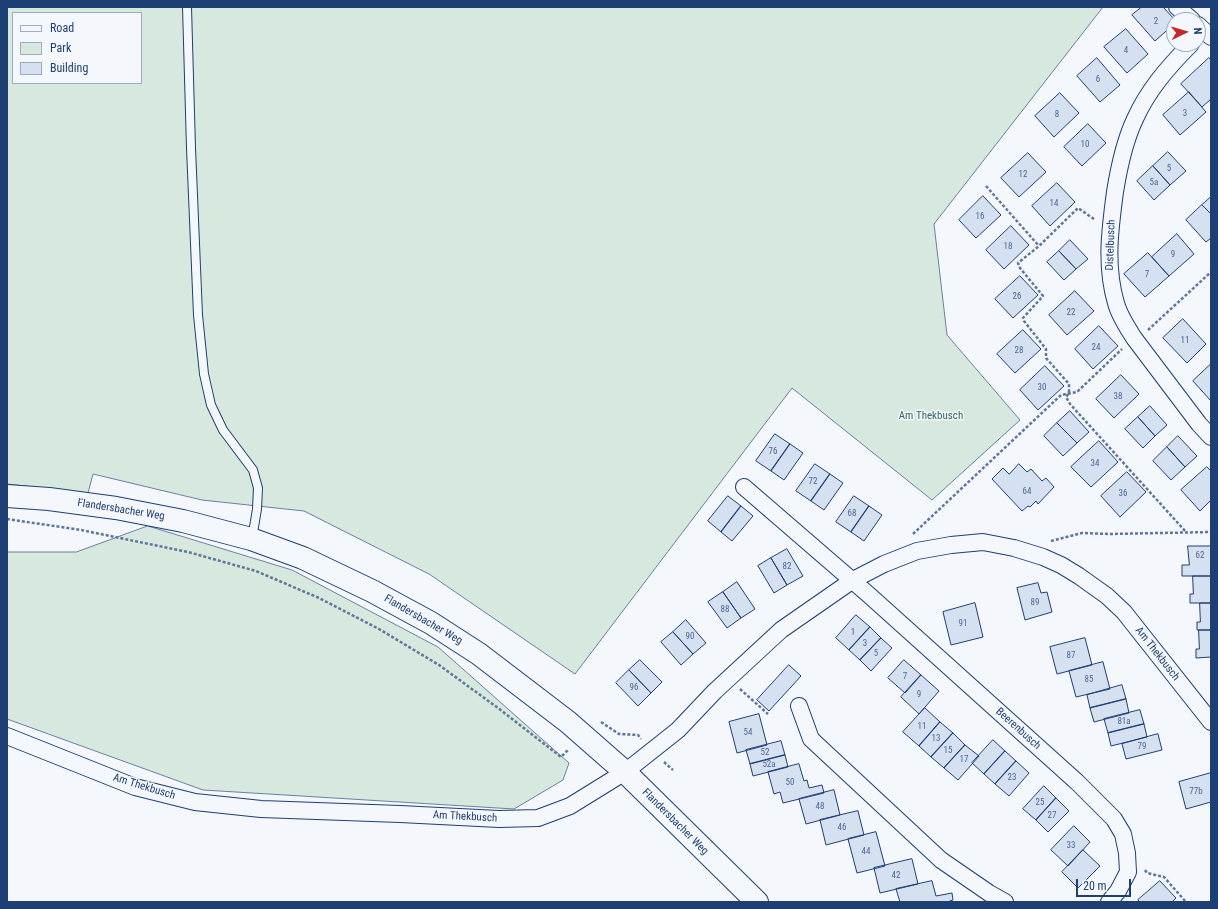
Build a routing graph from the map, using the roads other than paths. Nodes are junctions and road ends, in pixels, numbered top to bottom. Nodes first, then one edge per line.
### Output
1 (187, 7) edge
2 (1183, 52) edge
3 (1211, 437) edge
4 (744, 487) dead end
5 (7, 496) edge
6 (251, 539) junction
7 (853, 580) junction
8 (799, 706) dead end
9 (1211, 722) edge
10 (7, 736) edge
11 (625, 772) junction
12 (757, 902) edge
13 (1005, 902) edge
14 (1110, 902) edge

1 - 6 lane
2 - 3 street, Distelbusch
4 - 7 street
5 - 6 main road, Flandersbacher Weg
6 - 11 main road, Flandersbacher Weg
7 - 9 street, Am Thekbusch
7 - 11 street, Am Thekbusch
7 - 14 street, Beerenbusch
8 - 13 street
10 - 11 street, Am Thekbusch
11 - 12 main road, Flandersbacher Weg

